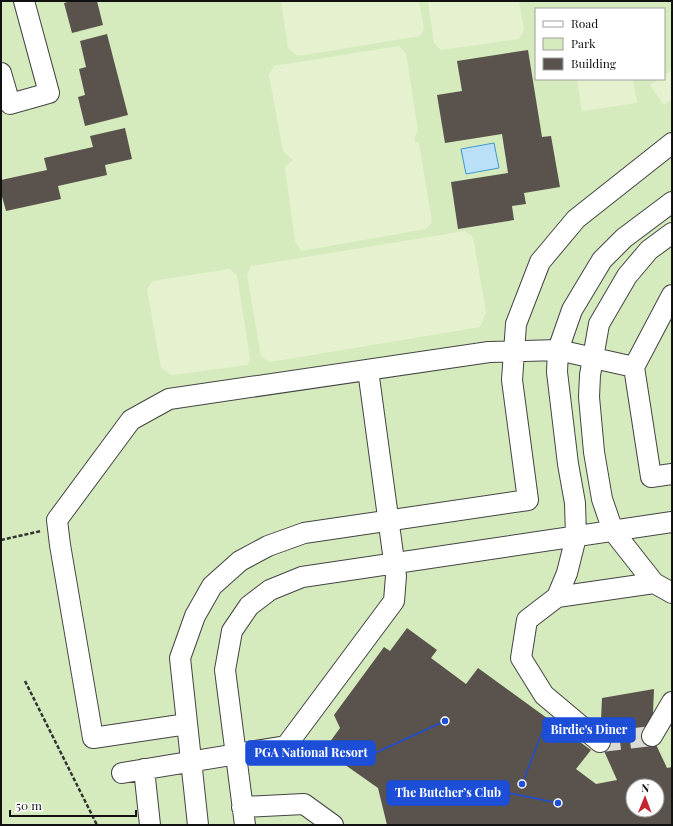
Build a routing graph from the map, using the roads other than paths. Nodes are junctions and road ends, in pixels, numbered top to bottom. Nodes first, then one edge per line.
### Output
1 (24, 1) edge
2 (1, 74) edge
3 (672, 143) edge
4 (672, 202) edge
5 (672, 233) edge
6 (672, 295) edge
7 (558, 350) junction
8 (514, 352) junction
9 (593, 358) junction
10 (634, 367) junction
11 (368, 370) junction
12 (672, 474) edge
13 (388, 521) junction
14 (672, 522) edge
15 (613, 531) junction
16 (576, 537) junction
17 (394, 563) junction
18 (654, 583) junction
19 (672, 593) edge
20 (557, 598) junction
21 (672, 702) edge
22 (187, 724) junction
23 (652, 736) dead end
24 (600, 742) dead end
25 (236, 754) junction
26 (191, 762) junction
27 (144, 769) junction
28 (122, 773) dead end
29 (244, 816) edge
30 (150, 825) edge
31 (198, 825) edge
32 (333, 825) edge

1 - 2 street
3 - 8 street
4 - 7 street
5 - 9 street
6 - 10 street
7 - 8 street
7 - 9 street
7 - 16 street
8 - 11 street
8 - 13 street
9 - 10 street
9 - 15 street
10 - 12 street
11 - 13 street
11 - 22 street
13 - 17 street
13 - 22 street
14 - 15 street
15 - 16 street
15 - 18 street
16 - 17 street
16 - 20 street
17 - 25 street
17 - 25 street
18 - 19 street
18 - 20 street
20 - 24 street
21 - 23 street
22 - 26 street
25 - 26 street
25 - 29 street
26 - 27 street
26 - 31 street
27 - 28 street
27 - 30 street
29 - 32 street

